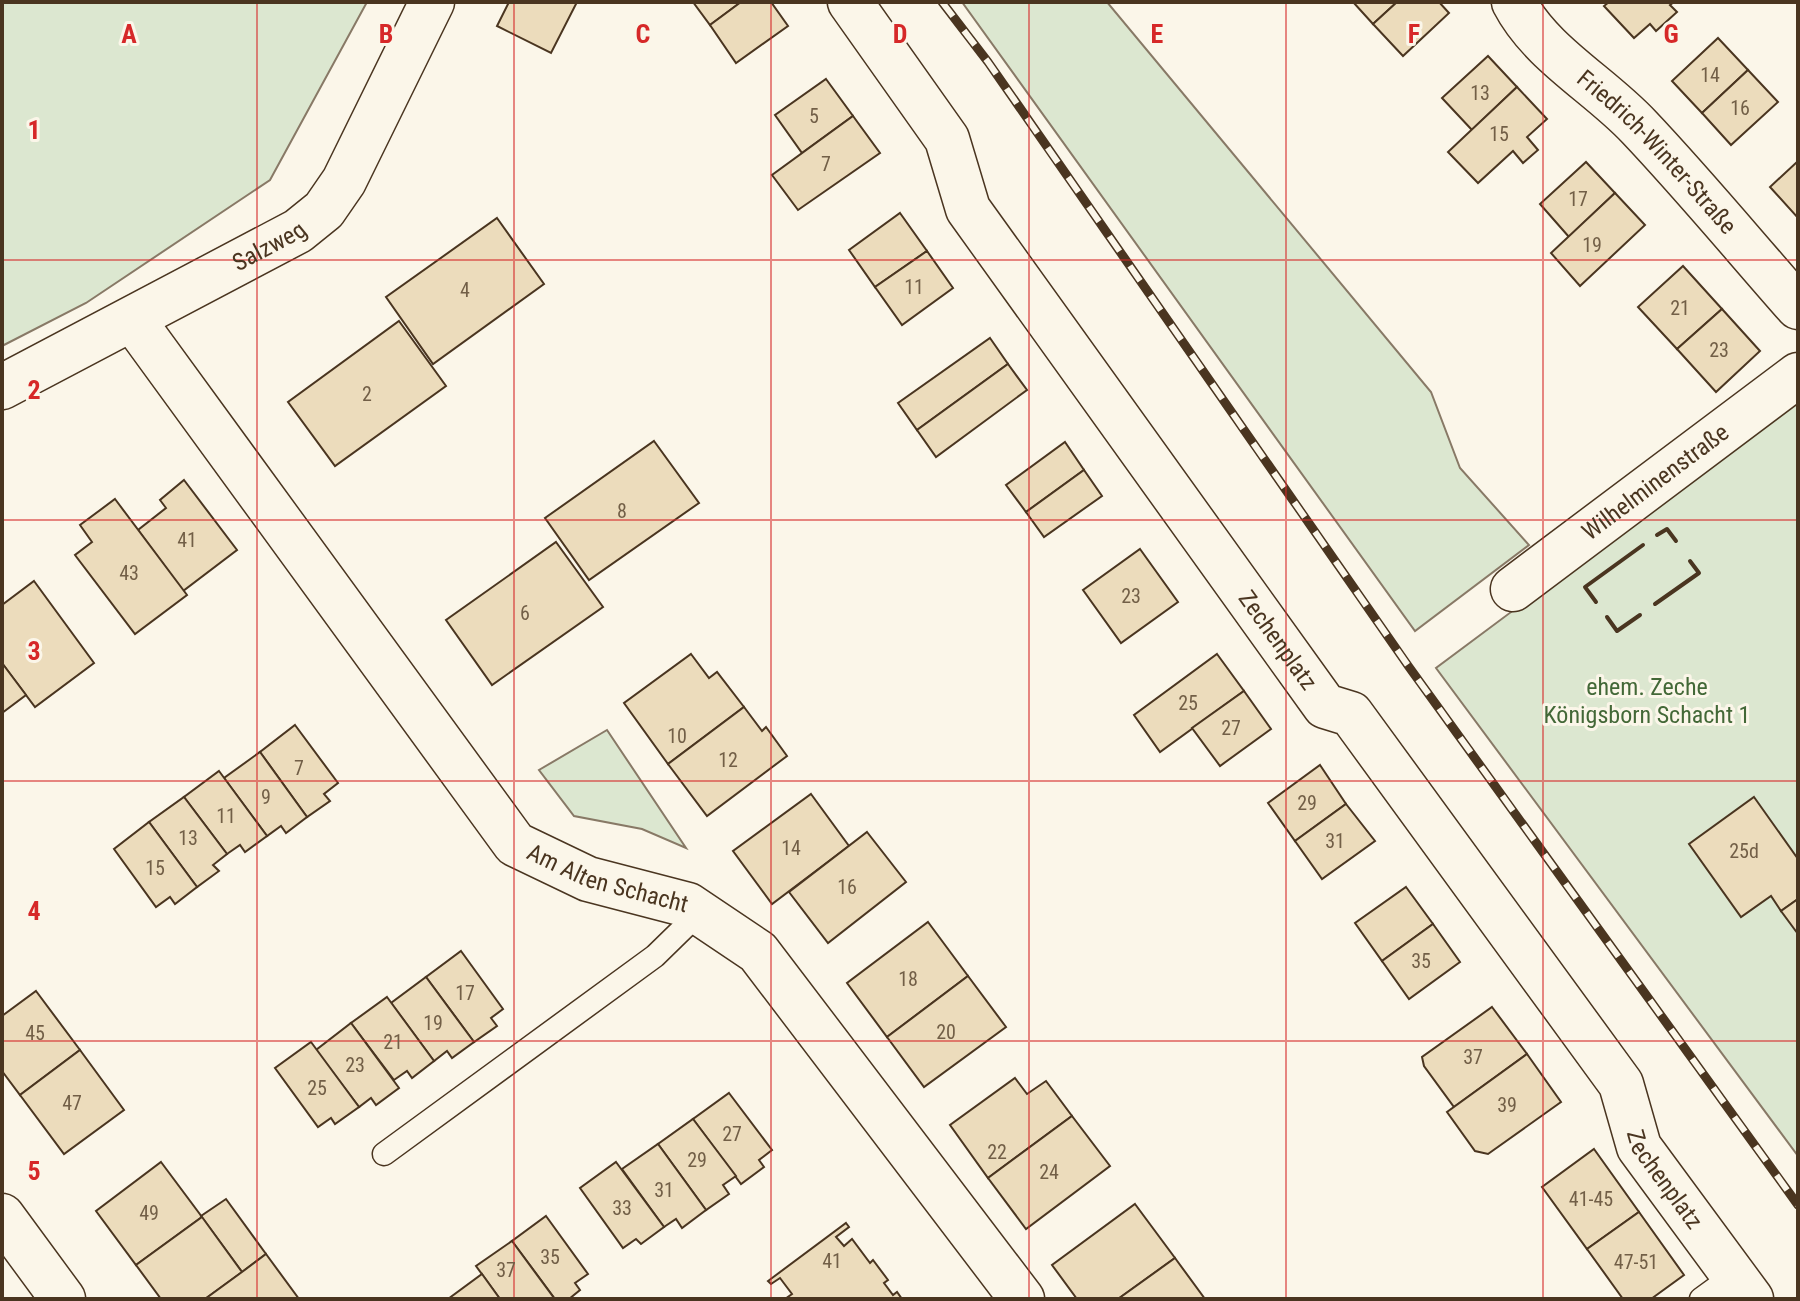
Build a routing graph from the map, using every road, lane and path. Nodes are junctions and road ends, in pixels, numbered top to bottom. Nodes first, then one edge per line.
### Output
1 (432, 2) edge
2 (850, 2) edge
3 (1514, 2) edge
4 (1798, 307) edge
5 (133, 320) junction
6 (1798, 375) edge
7 (2, 387) edge
8 (1513, 589) dead end
9 (699, 913) junction
10 (384, 1154) dead end
11 (2, 1216) edge
12 (1728, 1291) edge
13 (63, 1299) edge
14 (1022, 1299) edge

1 - 5 street, Salzweg
2 - 12 street, Zechenplatz
3 - 4 street, Friedrich-Winter-Straße
5 - 7 street, Salzweg
5 - 9 street, Am Alten Schacht
6 - 8 street, Wilhelminenstraße
9 - 10 lane
9 - 14 street, Am Alten Schacht
11 - 13 street

